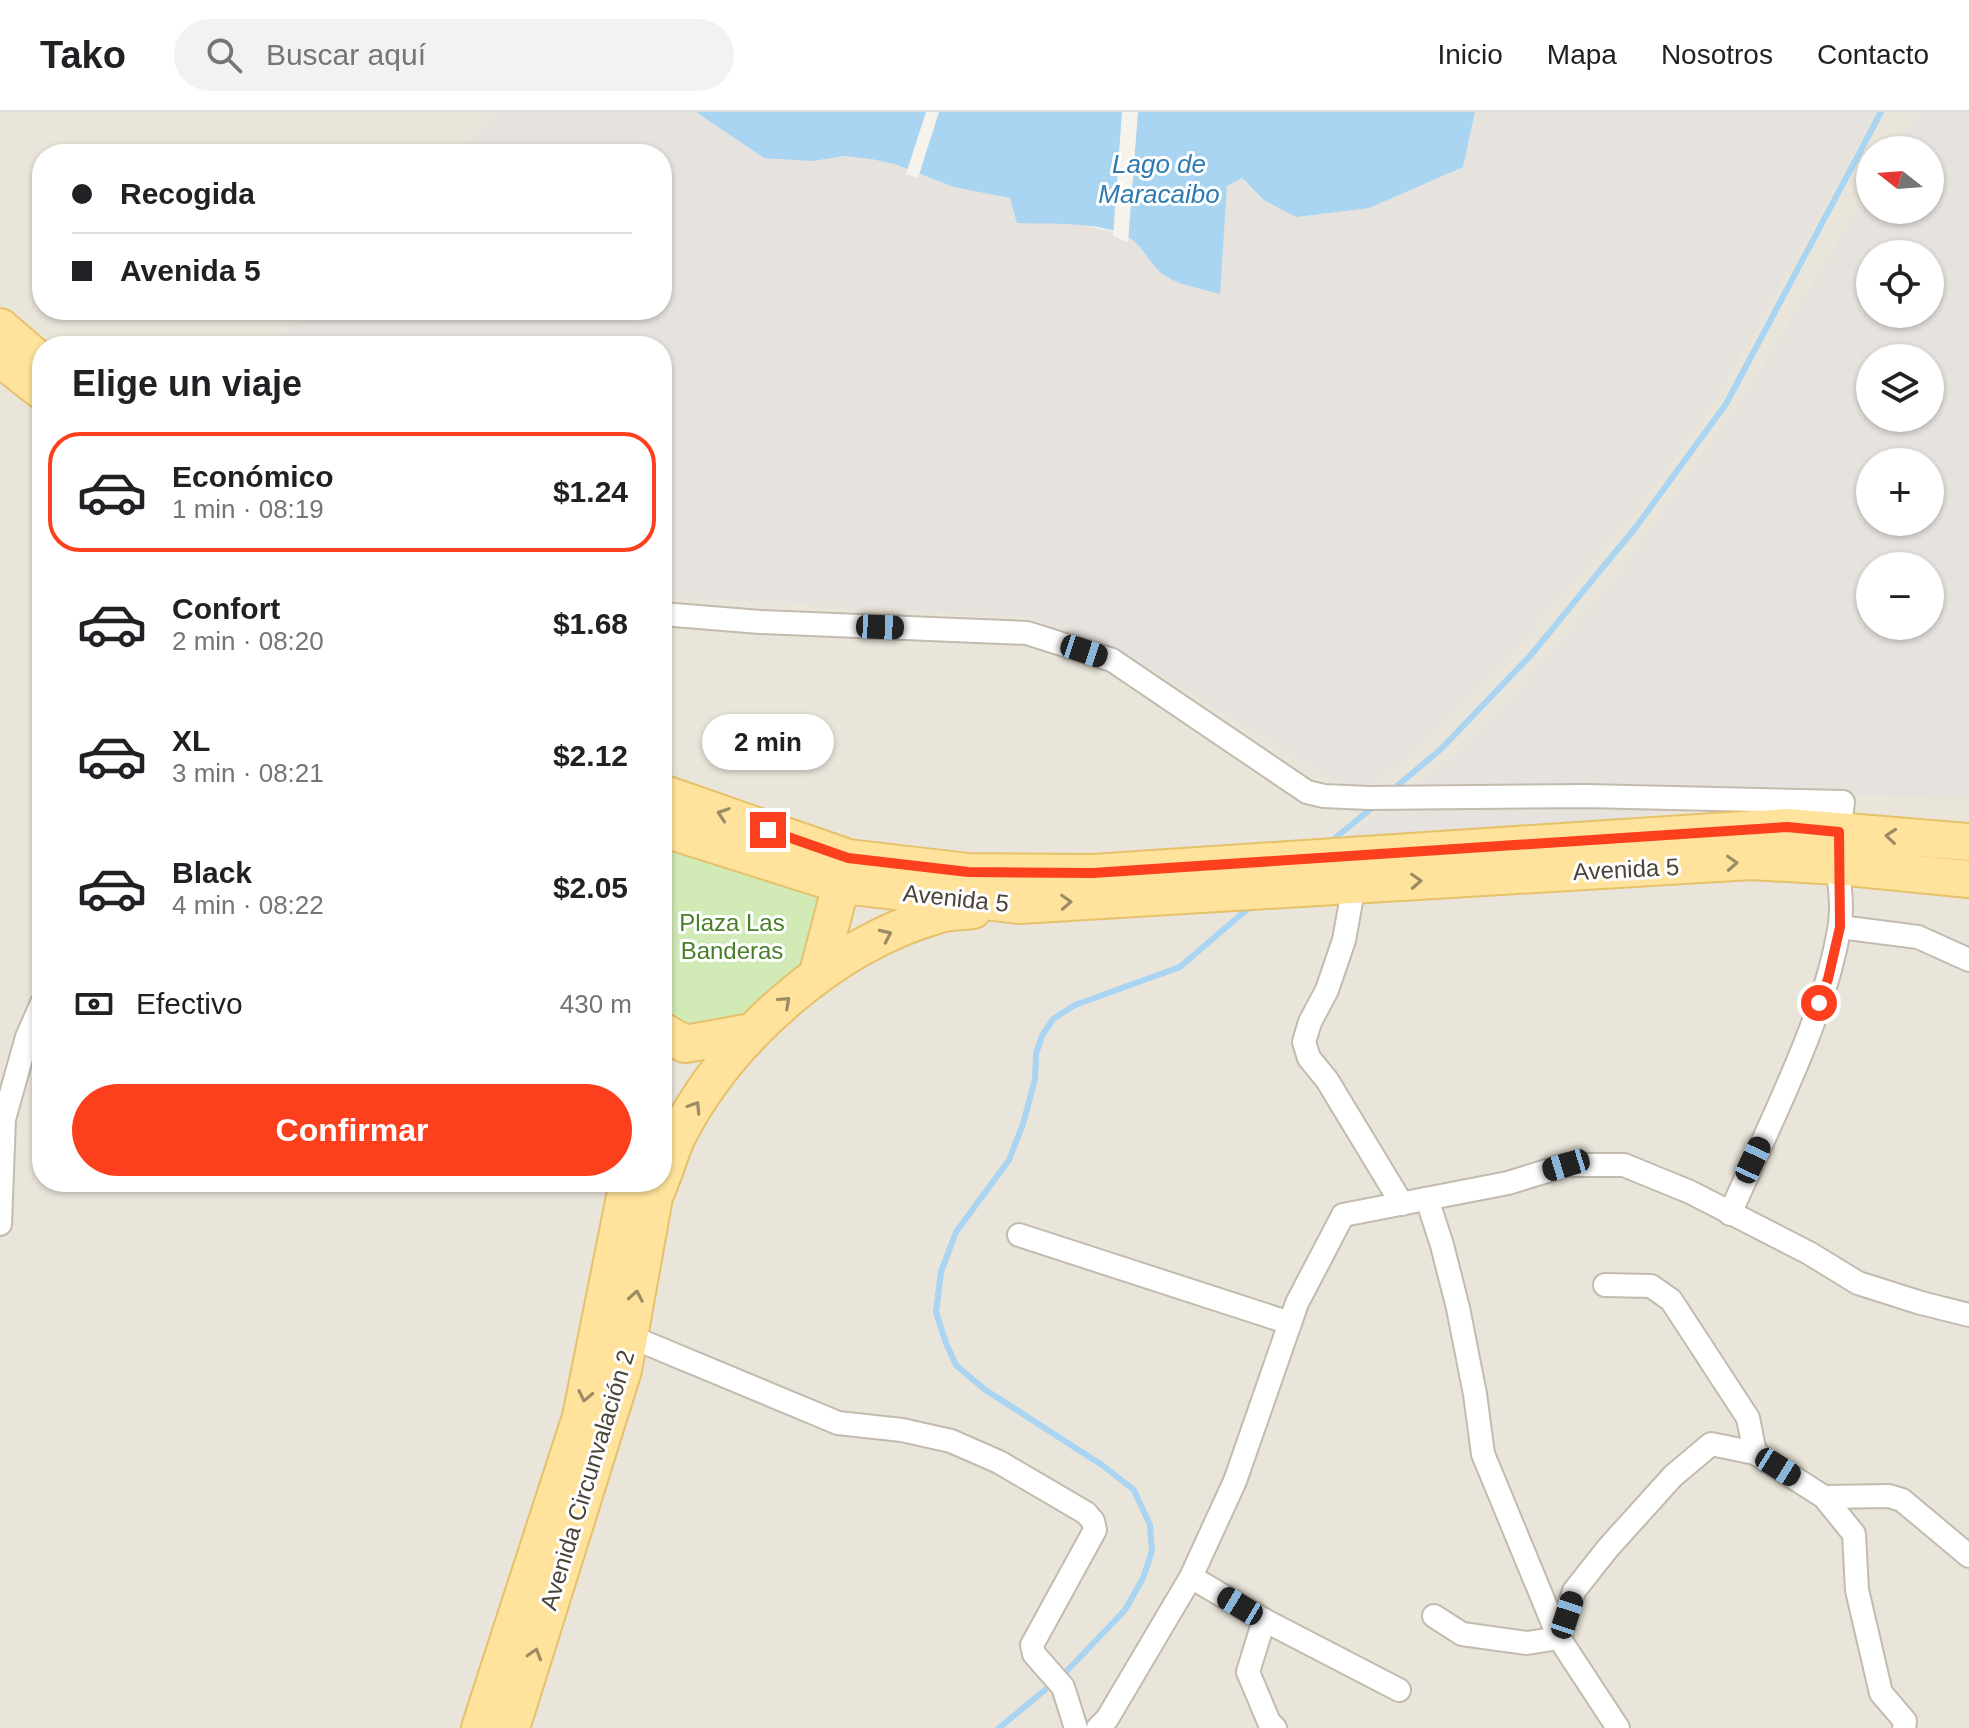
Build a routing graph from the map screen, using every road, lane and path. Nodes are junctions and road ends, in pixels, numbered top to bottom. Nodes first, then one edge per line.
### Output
1 (0, 327) edge
2 (32, 354) edge
3 (0, 358) edge
4 (32, 383) edge
5 (672, 615) edge
6 (672, 797) edge
7 (672, 830) edge
8 (1969, 842) edge
9 (1839, 849) junction
10 (845, 871) junction
11 (1290, 875) junction
12 (1969, 879) edge
13 (1354, 885) junction
14 (1020, 905) junction
15 (1840, 927) junction
16 (1969, 960) edge
17 (818, 973) junction
18 (32, 1026) edge
19 (752, 1032) junction
20 (672, 1037) edge
21 (672, 1151) edge
22 (626, 1192) edge
23 (656, 1192) edge
24 (1427, 1199) junction
25 (1402, 1204) junction
26 (1730, 1214) junction
27 (0, 1224) edge
28 (1019, 1235) dead end
29 (1605, 1285) dead end
30 (1969, 1315) edge
31 (1290, 1323) junction
32 (629, 1336) junction
33 (1755, 1453) junction
34 (1824, 1497) junction
35 (1969, 1556) edge
36 (1191, 1577) junction
37 (1434, 1616) dead end
38 (1264, 1620) junction
39 (1559, 1638) junction
40 (1399, 1690) dead end
41 (480, 1728) edge
42 (511, 1728) edge
43 (1076, 1728) edge
44 (1098, 1728) edge
45 (1275, 1728) edge
46 (1618, 1728) edge
47 (1904, 1728) edge

1 - 2 main road
3 - 4 main road
5 - 9 street
10 -> 6 main road, Avenida 5
7 - 10 main road, Avenida 5
8 -> 9 main road, Avenida 5
9 - 11 main road, Avenida 5
9 - 12 main road, Avenida 5
13 -> 9 main road, Avenida 5
9 - 15 street
10 - 11 main road, Avenida 5
10 - 14 main road, Avenida 5
10 - 17 main road
11 - 13 main road, Avenida 5
14 -> 11 main road, Avenida 5
13 - 25 street
17 -> 14 main road, Avenida Circunvalación 2
15 - 16 street
15 - 26 street
19 -> 17 main road, Avenida Circunvalación 2
18 - 27 street
19 - 20 main road
21 -> 19 main road, Avenida Circunvalación 2
22 -> 41 main road, Avenida Circunvalación 2
32 -> 23 main road, Avenida Circunvalación 2
24 - 25 street
24 - 26 street
24 - 39 street
25 - 31 street
26 - 30 street
28 - 31 street
29 - 33 street
31 - 36 street
42 -> 32 main road, Avenida Circunvalación 2
32 - 43 street
33 - 34 street
33 - 39 street
34 - 35 street
34 - 47 street
36 - 38 street
36 - 44 street
37 - 39 street
38 - 40 street
38 - 45 street
39 - 46 street

